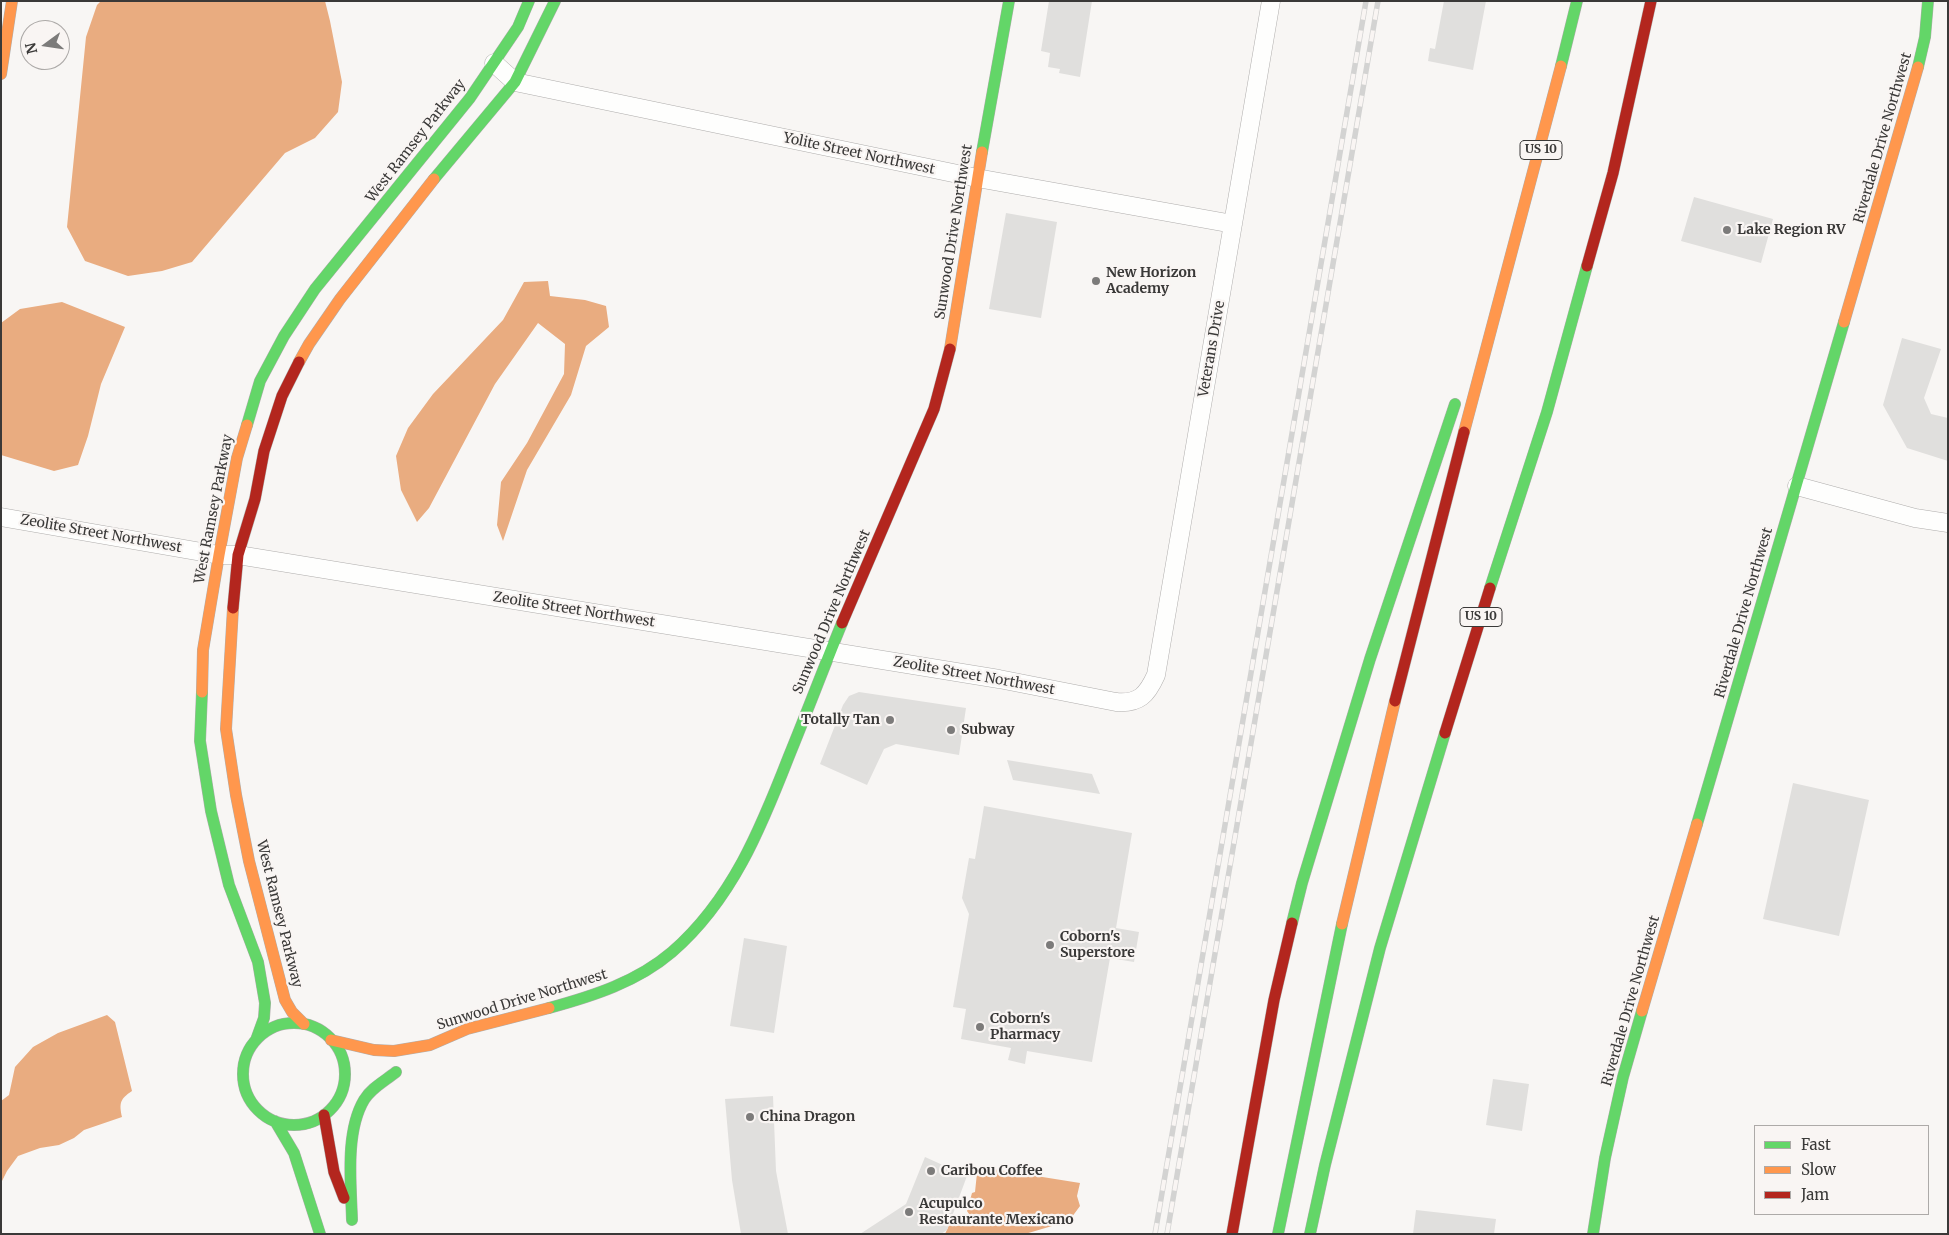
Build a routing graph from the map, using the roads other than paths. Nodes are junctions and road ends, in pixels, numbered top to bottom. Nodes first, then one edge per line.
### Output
1 (12, 1) edge
2 (529, 1) edge
3 (555, 1) edge
4 (1009, 1) edge
5 (1271, 1) edge
6 (1576, 1) edge
7 (1651, 1) edge
8 (1928, 1) edge
9 (494, 63) junction
10 (1, 74) edge
11 (515, 82) junction
12 (977, 178) junction
13 (1233, 224) junction
14 (1500, 296) junction
15 (1469, 370) dead end
16 (1458, 397) dead end
17 (1797, 486) junction
18 (1, 517) edge
19 (1948, 523) edge
20 (219, 555) junction
21 (238, 555) junction
22 (830, 652) junction
23 (1145, 694) joint
24 (1414, 834) junction
25 (304, 1024) junction
26 (256, 1040) junction
27 (331, 1040) junction
28 (430, 1045) junction
29 (403, 1066) junction
30 (336, 1101) junction
31 (324, 1115) junction
32 (1349, 1117) dead end
33 (276, 1121) junction
34 (352, 1220) junction
35 (320, 1234) edge
36 (356, 1234) edge
37 (1232, 1234) edge
38 (1278, 1234) edge
39 (1310, 1234) edge
40 (1593, 1234) edge

1 - 10 main road
2 - 9 main road, West Ramsey Parkway
3 - 11 main road, West Ramsey Parkway
4 - 12 main road, Sunwood Drive Northwest
5 - 13 street, Veterans Drive
6 - 14 main road, US 10
7 - 24 main road, US 10
8 - 17 main road, Riverdale Drive Northwest
9 - 11 street
9 - 20 main road, West Ramsey Parkway
11 - 12 street, Yolite Street Northwest
11 - 21 main road, West Ramsey Parkway
12 - 13 street, Yolite Street Northwest
12 - 22 main road, Sunwood Drive Northwest
13 - 23 street, Veterans Drive
14 - 15 main road
14 - 38 main road, US 10
16 - 37 main road
17 - 19 street
17 - 40 main road, Riverdale Drive Northwest
18 - 20 street, Zeolite Street Northwest
20 - 21 street, Zeolite Street Northwest
20 - 26 main road, West Ramsey Parkway
21 - 22 street, Zeolite Street Northwest
21 - 25 main road, West Ramsey Parkway
22 - 23 street, Zeolite Street Northwest
22 - 28 main road, Sunwood Drive Northwest
24 - 32 main road
24 - 39 main road, US 10
25 - 26 main road
25 - 27 main road
26 - 33 main road
27 - 28 main road
27 - 30 main road
28 - 29 main road
29 - 30 main road
29 - 34 main road
30 - 31 main road
31 - 33 main road
31 - 34 main road
33 - 35 main road
34 - 36 main road

